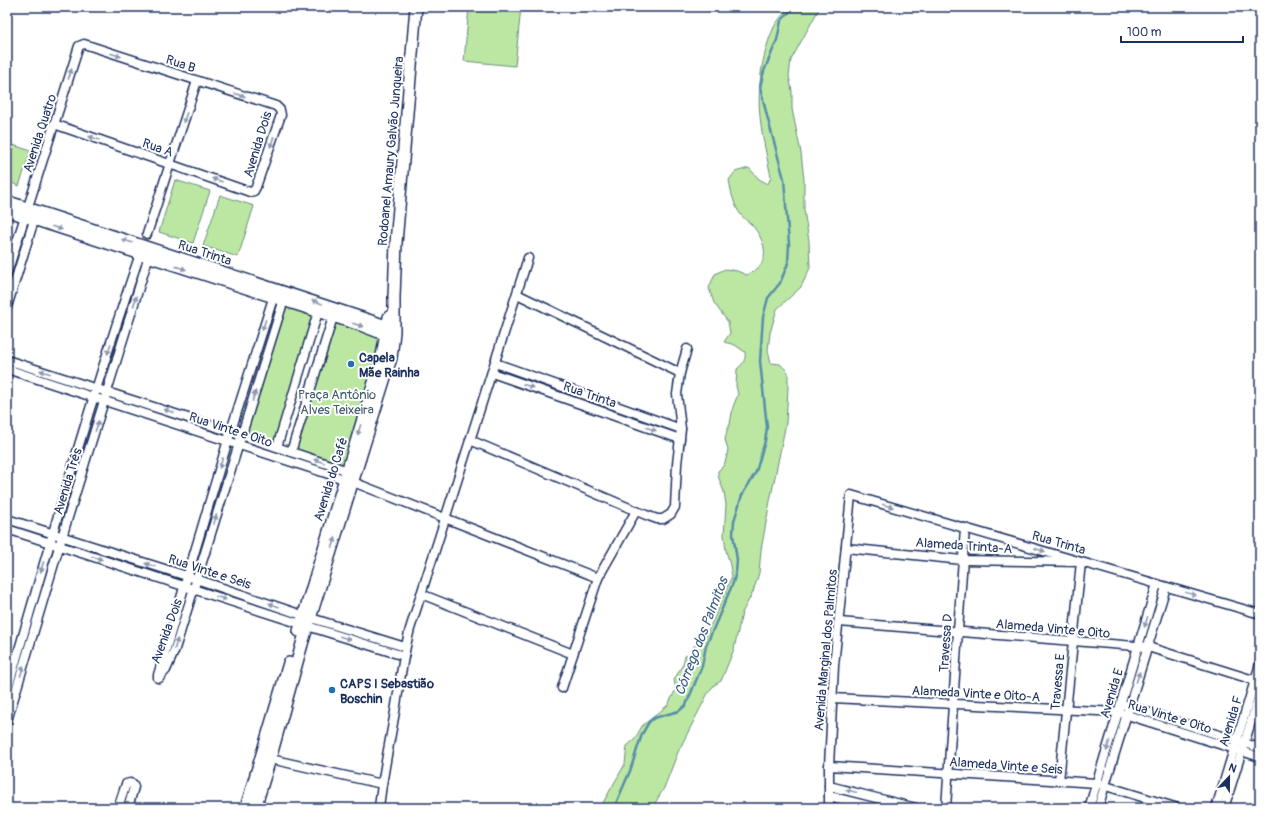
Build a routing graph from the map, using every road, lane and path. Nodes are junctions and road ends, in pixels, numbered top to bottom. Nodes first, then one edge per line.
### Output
1 (416, 7) edge
2 (79, 46) joint
3 (197, 81) junction
4 (276, 106) joint
5 (54, 124) junction
6 (170, 164) junction
7 (254, 191) joint
8 (7, 201) edge
9 (7, 211) edge
10 (30, 214) junction
11 (147, 234) dead end
12 (146, 251) junction
13 (528, 258) dead end
14 (7, 273) edge
15 (274, 292) junction
16 (517, 294) junction
17 (285, 296) junction
18 (394, 297) joint
19 (7, 307) edge
20 (318, 312) junction
21 (333, 317) junction
22 (390, 332) junction
23 (687, 349) dead end
24 (7, 360) edge
25 (494, 363) junction
26 (7, 369) edge
27 (492, 372) junction
28 (680, 373) junction
29 (97, 389) junction
30 (107, 392) junction
31 (94, 398) junction
32 (104, 401) junction
33 (681, 429) junction
34 (231, 431) junction
35 (241, 434) junction
36 (680, 439) junction
37 (228, 440) junction
38 (470, 440) junction
39 (238, 444) junction
40 (277, 447) junction
41 (291, 452) junction
42 (350, 476) junction
43 (851, 495) joint
44 (636, 511) junction
45 (445, 518) junction
46 (7, 519) edge
47 (7, 528) edge
48 (965, 528) junction
49 (52, 534) junction
50 (62, 537) junction
51 (50, 542) junction
52 (60, 546) junction
53 (846, 548) junction
54 (962, 560) junction
55 (1081, 562) junction
56 (187, 576) junction
57 (598, 578) junction
58 (196, 579) junction
59 (1157, 584) junction
60 (184, 586) junction
61 (1166, 587) junction
62 (194, 589) junction
63 (421, 594) junction
64 (1260, 614) edge
65 (306, 621) junction
66 (839, 622) junction
67 (958, 632) junction
68 (1073, 641) junction
69 (405, 647) junction
70 (1138, 647) junction
71 (1148, 647) junction
72 (573, 654) junction
73 (404, 656) junction
74 (1260, 664) edge
75 (1258, 681) edge
76 (562, 688) dead end
77 (7, 691) edge
78 (1260, 692) edge
79 (832, 698) junction
80 (953, 704) junction
81 (1129, 707) junction
82 (1119, 708) junction
83 (1067, 710) junction
84 (1127, 715) junction
85 (7, 722) edge
86 (1239, 746) junction
87 (1260, 748) edge
88 (1260, 757) edge
89 (266, 758) junction
90 (829, 766) junction
91 (948, 774) junction
92 (1059, 781) junction
93 (1096, 783) junction
94 (382, 784) junction
95 (829, 786) junction
96 (1105, 786) junction
97 (829, 796) junction
98 (118, 808) edge
99 (128, 808) edge
100 (246, 808) edge
101 (255, 808) edge
102 (379, 808) edge
103 (829, 808) edge
104 (876, 808) edge
105 (916, 808) edge
106 (946, 808) edge
107 (1089, 808) edge
108 (1098, 808) edge
109 (1178, 808) edge
110 (1216, 808) edge
111 (1224, 808) edge

1 - 18 main road, Rodoanel Amaury Galvão Junqueira
2 -> 3 street, Rua B
5 -> 2 street, Avenida Quatro
3 -> 4 street, Rua B
3 -> 6 street
4 -> 7 street, Avenida Dois
6 -> 5 street, Rua A
5 - 10 street, Avenida Quatro
7 -> 6 street, Rua A
6 - 11 street
8 - 10 street, Rua Trinta
9 - 10 street, Rua Trinta
10 - 12 street, Rua Trinta
10 - 14 street, Avenida Quatro
10 - 19 street, Avenida Quatro
12 - 15 street, Rua Trinta
12 -> 29 street, Avenida Três
30 -> 12 street, Avenida Três
13 - 16 street
15 - 17 street, Rua Trinta
15 -> 34 street, Avenida Dois
16 - 25 street
16 - 28 street
17 - 20 street, Rua Trinta
22 -> 17 street, Rua Trinta
35 -> 17 street, Avenida Dois
18 - 22 main road, Avenida do Café
20 - 21 street, Rua Trinta
20 - 40 street
21 -> 22 street, Rua Trinta
21 - 41 street
22 - 42 main road, Avenida do Café
23 - 28 street
29 -> 24 street, Rua Vinte e Oito
25 - 27 street
25 - 33 street, Rua Trinta
26 - 31 street, Rua Vinte e Oito
27 -> 36 street, Rua Trinta
27 - 38 street
28 - 33 street
29 - 30 street, Rua Vinte e Oito
29 - 31 street, Avenida Três
30 - 32 street, Avenida Três
34 -> 30 street, Rua Vinte e Oito
31 - 32 street, Rua Vinte e Oito
31 - 49 street, Avenida Três
32 - 37 street, Rua Vinte e Oito
50 -> 32 street, Avenida Três
33 - 36 street
34 - 35 street, Rua Vinte e Oito
34 - 37 street, Avenida Dois
35 - 39 street, Avenida Dois
35 - 40 street, Rua Vinte e Oito
36 - 44 street
37 - 39 street, Rua Vinte e Oito
37 -> 56 street, Avenida Dois
38 - 44 street
38 - 45 street
39 - 42 street, Rua Vinte e Oito
58 -> 39 street, Avenida Dois
40 - 41 street, Rua Vinte e Oito
42 -> 41 street, Rua Vinte e Oito
42 - 45 street, Rua Vinte e Oito
42 - 65 main road, Avenida do Café
43 -> 48 street, Rua Trinta
43 - 53 street, Avenida Marginal dos Palmitos
44 - 57 street
45 - 57 street, Rua Vinte e Oito
45 - 63 street
46 - 49 street, Rua Vinte e Seis
47 - 51 street, Rua Vinte e Seis
48 - 54 street, Travessa D
48 -> 55 street, Rua Trinta
49 - 50 street, Rua Vinte e Seis
49 - 51 street, Avenida Três
50 - 52 street, Avenida Três
56 -> 50 street, Rua Vinte e Seis
51 - 52 street, Rua Vinte e Seis
51 -> 77 street, Avenida Três
52 -> 60 street, Rua Vinte e Seis
85 -> 52 street, Avenida Três
53 - 54 street, Alameda Trinta-A
53 - 66 street, Avenida Marginal dos Palmitos
54 - 55 street, Alameda Trinta-A
54 - 67 street, Travessa D
55 - 59 street, Rua Trinta
55 - 68 street, Travessa E
56 - 58 street, Rua Vinte e Seis
56 - 60 street, Avenida Dois
57 - 72 street
58 - 62 street, Avenida Dois
65 -> 58 street, Rua Vinte e Seis
59 - 61 street, Rua Trinta
59 -> 70 street, Avenida E
60 - 62 street, Rua Vinte e Seis
60 -> 62 street, Avenida Dois
61 -> 64 street, Rua Trinta
61 - 71 street, Avenida E
62 -> 65 street, Rua Vinte e Seis
63 - 69 street
63 - 72 street
65 - 69 street, Rua Vinte e Seis
65 -> 73 street, Rua Vinte e Seis
65 - 89 main road, Avenida do Café
66 - 67 street, Alameda Vinte e Oito
66 - 79 street, Avenida Marginal dos Palmitos
67 - 68 street, Alameda Vinte e Oito
67 - 80 street, Travessa D
68 - 70 street, Alameda Vinte e Oito
68 - 83 street, Travessa E
69 - 73 street
70 - 71 street, Alameda Vinte e Oito
70 - 82 street, Avenida E
71 - 75 street, Alameda Vinte e Oito
81 -> 71 street, Avenida E
72 - 76 street
73 - 94 street
74 - 75 street, Avenida F
75 - 86 street, Avenida F
78 - 86 street, Avenida F
79 - 80 street, Alameda Vinte e Oito-A
79 - 90 street, Avenida Marginal dos Palmitos
80 - 83 street, Alameda Vinte e Oito-A
80 - 91 street, Travessa D
81 - 82 street, Rua Vinte e Oito
81 - 84 street, Avenida E
81 - 86 street, Rua Vinte e Oito
82 - 83 street, Alameda Vinte e Oito-A
82 - 84 street, Rua Vinte e Oito
82 -> 93 street, Avenida E
83 - 92 street, Travessa E
84 - 86 street, Rua Vinte e Oito
84 - 96 street, Avenida E
86 - 87 street, Rua Vinte e Oito
86 - 88 street, Rua Vinte e Oito
86 - 110 street, Avenida F
86 - 111 street, Avenida F
89 - 94 street
89 - 100 main road, Avenida do Café
89 - 101 main road, Avenida do Café
90 - 91 street, Alameda Vinte e Seis
90 - 95 street, Avenida Marginal dos Palmitos
91 - 92 street, Alameda Vinte e Seis
91 - 106 street, Travessa D
92 - 93 street, Alameda Vinte e Seis
93 - 96 street, Alameda Vinte e Seis
93 - 107 street, Avenida E
94 - 102 street
95 - 97 street, Avenida Marginal dos Palmitos
105 -> 95 street
96 - 108 street, Avenida E
96 - 109 street, Alameda Vinte e Seis
97 - 103 street, Avenida Marginal dos Palmitos
97 - 104 street
98 - 99 street

